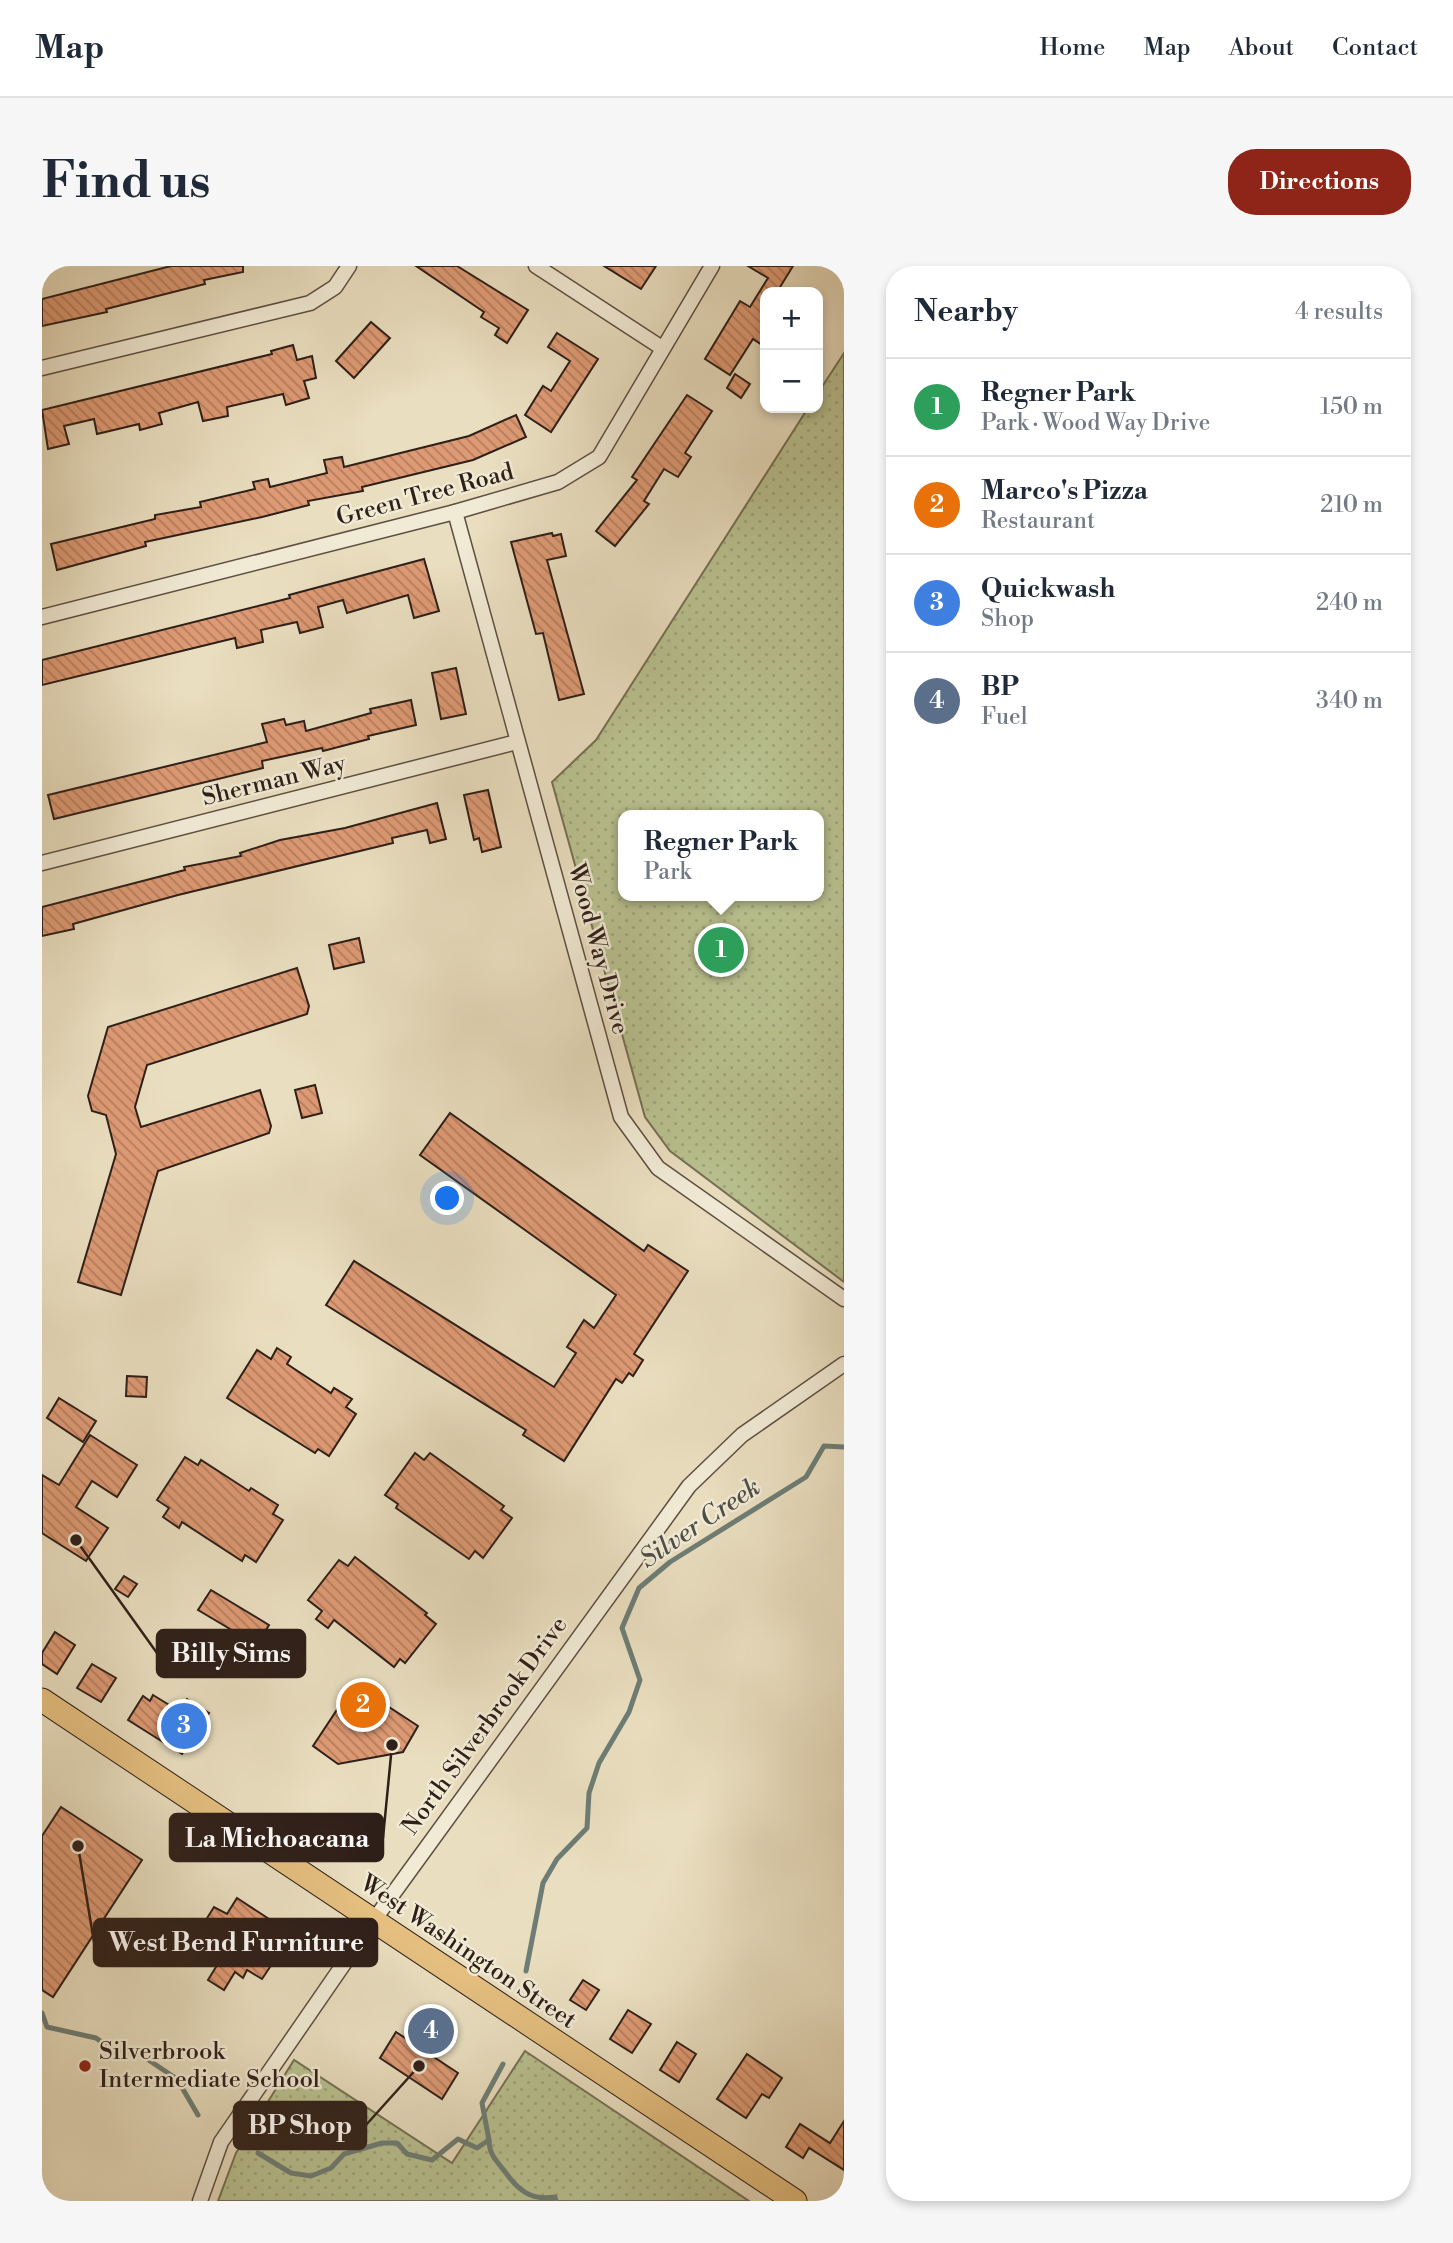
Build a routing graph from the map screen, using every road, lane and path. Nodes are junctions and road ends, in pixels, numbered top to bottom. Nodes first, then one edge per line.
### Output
1 (349, 266) edge
2 (536, 266) edge
3 (712, 266) edge
4 (662, 348) junction
5 (42, 368) edge
6 (455, 512) junction
7 (42, 617) edge
8 (517, 742) junction
9 (42, 863) edge
10 (844, 1299) edge
11 (844, 1364) edge
12 (42, 1700) edge
13 (374, 1920) junction
14 (200, 2201) edge
15 (795, 2201) edge

1 - 5 street
2 - 4 street
3 - 4 street, Green Tree Road
4 - 6 street, Green Tree Road
6 - 7 street, Green Tree Road
6 - 8 street, Wood Way Drive
8 - 9 street, Sherman Way
8 - 10 street, Wood Way Drive
11 - 13 street, North Silverbrook Drive
12 - 13 main road, West Washington Street
13 - 14 street, North Silverbrook Drive
13 - 15 main road, West Washington Street

